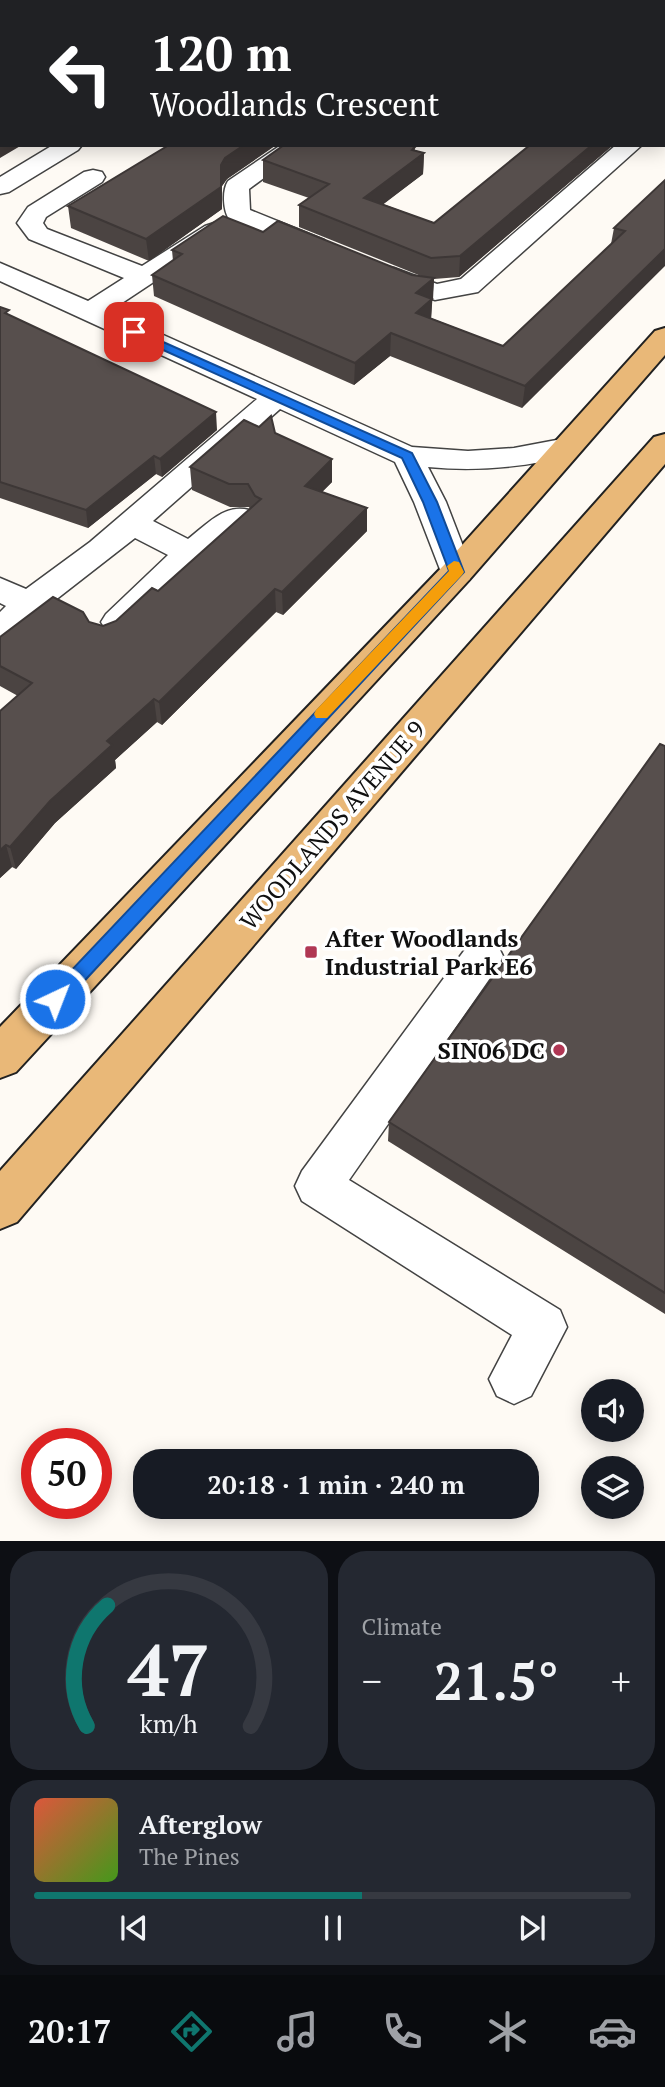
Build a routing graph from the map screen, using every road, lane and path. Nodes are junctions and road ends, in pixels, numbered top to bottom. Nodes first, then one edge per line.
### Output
1 (67, 147) edge
2 (294, 147) edge
3 (628, 147) edge
4 (93, 177) dead end
5 (0, 187) edge
6 (238, 214) junction
7 (336, 254) edge
8 (360, 264) edge
9 (0, 271) edge
10 (146, 277) junction
11 (89, 312) junction
12 (665, 337) edge
13 (278, 396) junction
14 (665, 444) edge
15 (567, 447) junction
16 (407, 456) junction
17 (139, 506) junction
18 (238, 517) edge
19 (190, 553) junction
20 (457, 572) junction
21 (14, 596) edge
22 (0, 633) edge
23 (106, 634) edge
24 (483, 956) dead end
25 (0, 1058) edge
26 (0, 1206) edge
27 (514, 1379) dead end

1 - 5 street
2 - 6 street
3 - 8 street
4 - 10 street
6 - 7 street
6 - 10 street
9 - 11 street
10 - 11 street
11 - 13 street
12 - 15 main road
13 - 16 street
13 - 17 street
14 - 26 main road, WOODLANDS AVENUE 9
15 - 16 street
15 - 20 main road
16 - 20 street
17 - 19 street
17 - 21 street
18 - 19 street
19 - 23 street
20 - 25 main road
21 - 22 street
24 - 27 street

